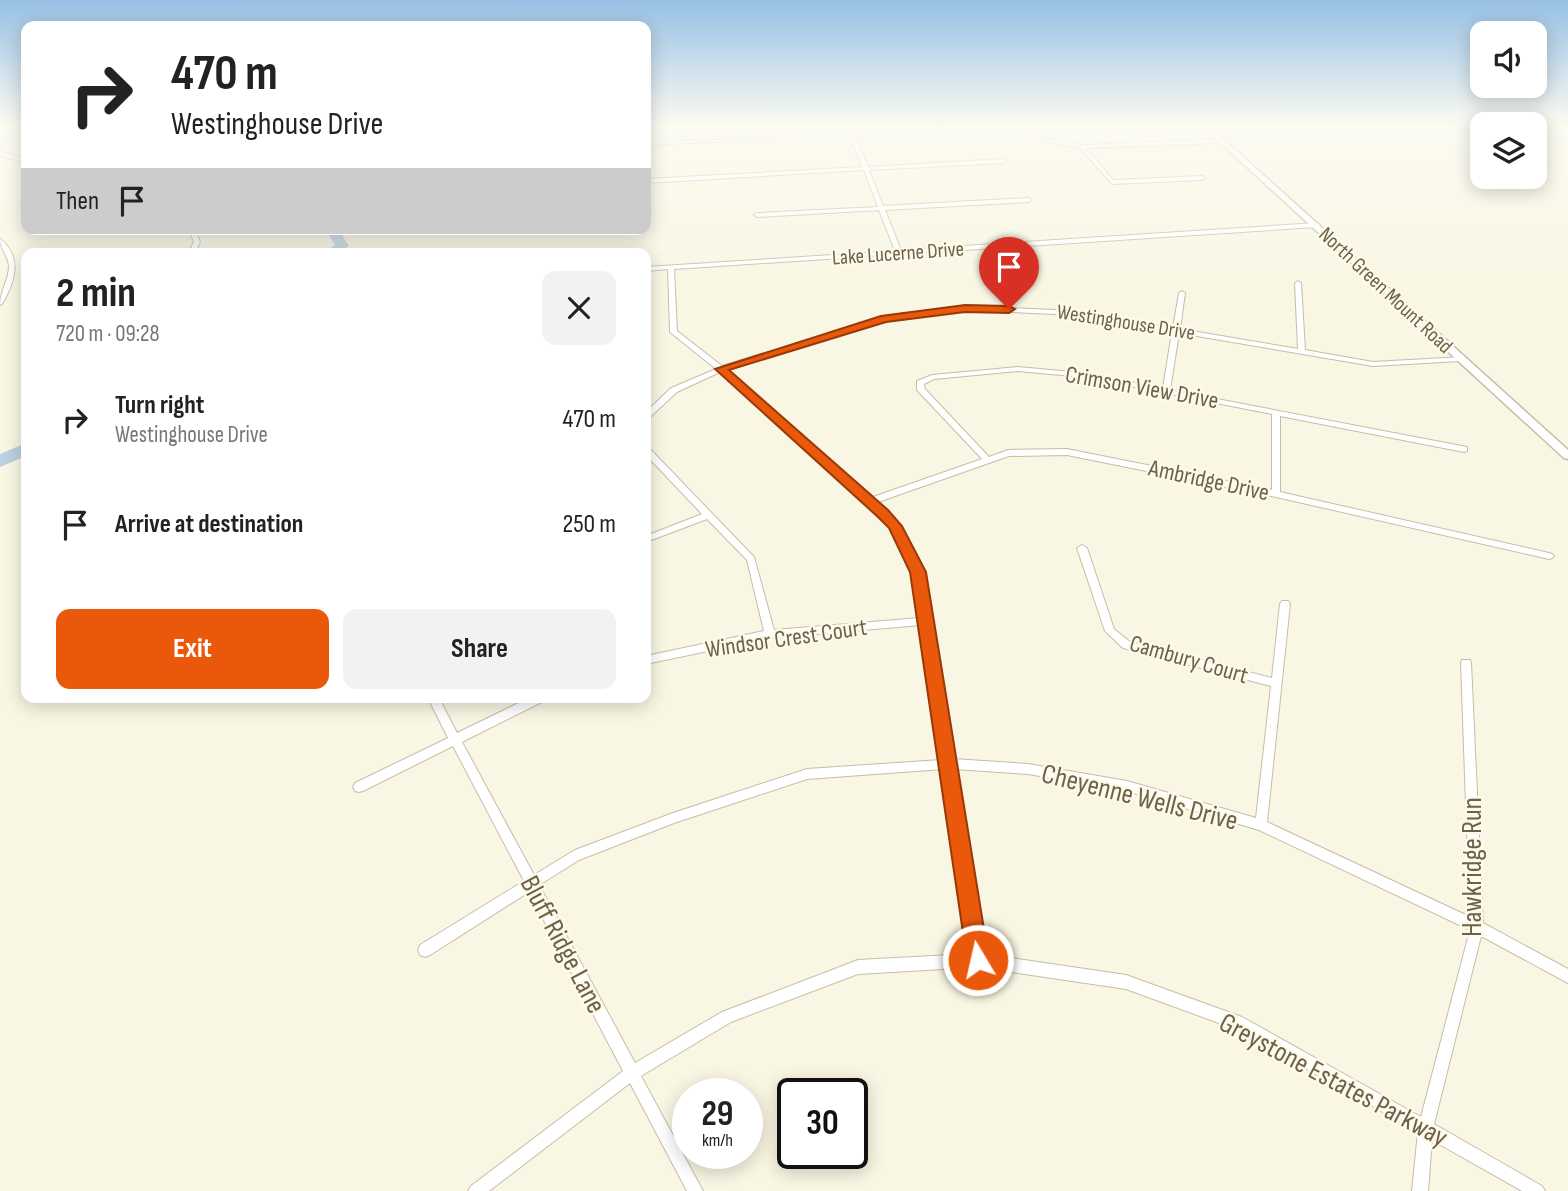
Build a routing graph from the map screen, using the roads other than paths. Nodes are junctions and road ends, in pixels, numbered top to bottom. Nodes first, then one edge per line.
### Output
1 (871, 181) edge
2 (1111, 181) edge
3 (1144, 181) edge
4 (1267, 181) edge
5 (1029, 200) dead end
6 (881, 208) junction
7 (757, 215) dead end
8 (1317, 225) junction
9 (0, 240) edge
10 (899, 253) junction
11 (671, 268) junction
12 (651, 270) edge
13 (1298, 283) dead end
14 (1182, 293) dead end
15 (0, 303) edge
16 (1177, 330) junction
17 (1302, 352) junction
18 (1460, 359) junction
19 (721, 369) junction
20 (1166, 390) junction
21 (651, 411) edge
22 (1276, 413) junction
23 (1464, 449) dead end
24 (651, 455) edge
25 (1568, 456) edge
26 (987, 458) junction
27 (1276, 494) junction
28 (872, 501) junction
29 (708, 515) junction
30 (651, 537) edge
31 (1082, 548) dead end
32 (1549, 556) dead end
33 (1285, 604) dead end
34 (926, 621) junction
35 (770, 635) junction
36 (651, 659) edge
37 (1466, 663) dead end
38 (1275, 683) junction
39 (435, 703) edge
40 (530, 703) edge
41 (454, 739) junction
42 (947, 764) junction
43 (359, 787) dead end
44 (1261, 825) junction
45 (531, 883) junction
46 (1476, 927) junction
47 (425, 950) dead end
48 (978, 960) junction
49 (1568, 976) edge
50 (632, 1073) junction
51 (1426, 1127) junction
52 (476, 1191) edge
53 (695, 1191) edge
54 (1420, 1191) edge
55 (1537, 1191) edge

1 - 6 street
2 - 3 street
4 - 8 street, North Green Mount Road
5 - 6 street
6 - 7 street
6 - 10 street
8 - 10 street, Lake Lucerne Drive
8 - 18 street, North Green Mount Road
9 - 15 street
10 - 11 street, Lake Lucerne Drive
11 - 12 street, Lake Lucerne Drive
11 - 19 street
13 - 17 street
14 - 16 street
16 - 17 street, Westinghouse Drive
16 - 19 street, Westinghouse Drive
16 - 20 street
17 - 18 street, Westinghouse Drive
18 - 25 street, North Green Mount Road
19 - 21 street, Westinghouse Drive
19 - 28 street
20 - 22 street, Crimson View Drive
20 - 26 street, Crimson View Drive
22 - 23 street, Crimson View Drive
22 - 27 street
24 - 29 street
26 - 27 street, Ambridge Drive
26 - 28 street, Ambridge Drive
27 - 32 street, Ambridge Drive
28 - 34 street
29 - 30 street
29 - 35 street
31 - 38 street, Cambury Court
33 - 38 street
34 - 35 street, Windsor Crest Court
34 - 42 street
35 - 36 street, Windsor Crest Court
37 - 46 street, Hawkridge Run
38 - 44 street
39 - 41 street, Bluff Ridge Lane
40 - 41 street
41 - 43 street
41 - 45 street, Bluff Ridge Lane
42 - 44 street, Cheyenne Wells Drive
42 - 45 street, Cheyenne Wells Drive
42 - 48 street
44 - 46 street, Cheyenne Wells Drive
45 - 47 street, Cheyenne Wells Drive
45 - 50 street, Bluff Ridge Lane
46 - 49 street, Cheyenne Wells Drive
46 - 51 street, Hawkridge Run
48 - 50 street, Greystone Estates Parkway
48 - 51 street, Greystone Estates Parkway
50 - 52 street, Greystone Estates Parkway
50 - 53 street, Bluff Ridge Lane
51 - 54 street, Hawkridge Run
51 - 55 street, Greystone Estates Parkway

